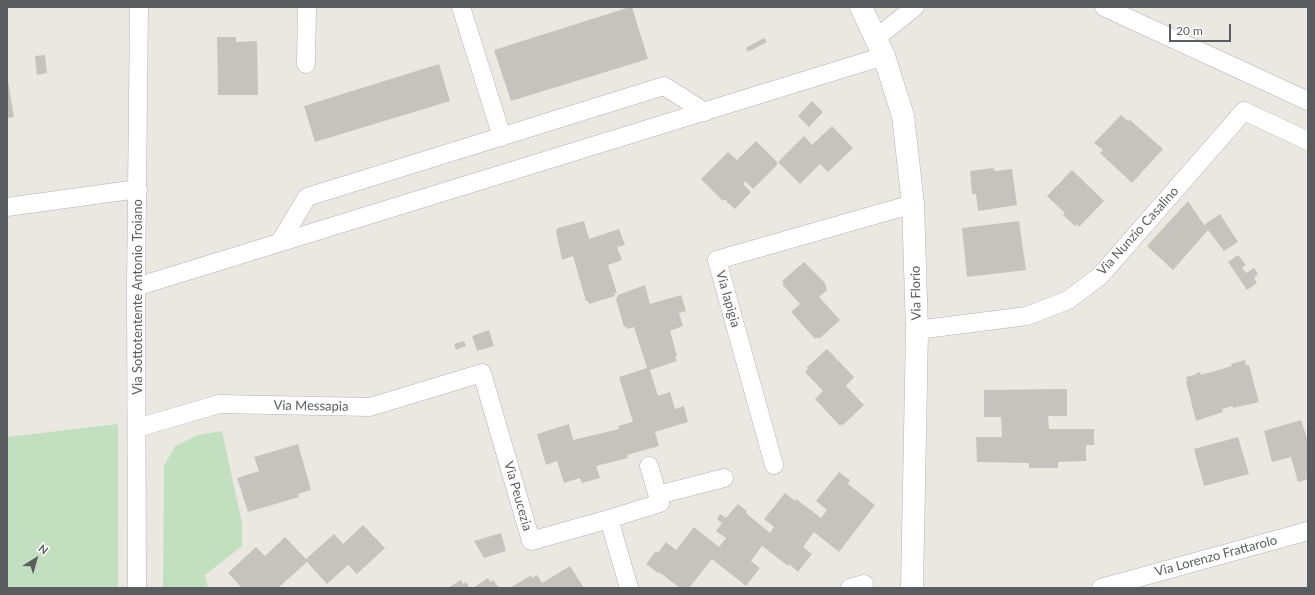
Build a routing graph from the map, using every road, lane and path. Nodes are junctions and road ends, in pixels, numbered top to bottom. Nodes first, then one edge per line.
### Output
1 (138, 7) edge
2 (307, 7) edge
3 (461, 7) edge
4 (862, 7) edge
5 (915, 7) edge
6 (1104, 7) edge
7 (880, 47) junction
8 (306, 64) dead end
9 (1308, 101) edge
10 (705, 112) junction
11 (502, 137) junction
12 (1308, 141) edge
13 (138, 189) junction
14 (914, 204) junction
15 (7, 207) edge
16 (280, 242) junction
17 (136, 286) junction
18 (916, 330) junction
19 (482, 373) joint
20 (137, 428) junction
21 (774, 465) dead end
22 (649, 466) dead end
23 (724, 478) dead end
24 (658, 495) junction
25 (609, 519) junction
26 (1308, 531) edge
27 (137, 588) edge
28 (629, 588) edge
29 (912, 588) edge
30 (1101, 588) edge

1 - 13 street, Via Sottotentente Antonio Troiano
2 - 8 street
3 - 11 street
4 - 7 street, Via Florio
5 - 7 street
6 - 9 street
7 - 10 street
7 - 14 street, Via Florio
10 - 11 street
10 - 16 street
11 - 16 street
12 - 18 street, Via Nunzio Casalino
13 - 15 street
13 - 17 street, Via Sottotentente Antonio Troiano
14 - 18 street, Via Florio
14 - 21 street, Via Iapigia
16 - 17 street
17 - 20 street, Via Sottotentente Antonio Troiano
18 - 29 street, Via Florio
19 - 20 street, Via Messapia
19 - 25 street, Via Peucezia
20 - 27 street, Via Sottotentente Antonio Troiano
22 - 24 street
23 - 24 street
24 - 25 street
25 - 28 street
26 - 30 street, Via Lorenzo Frattarolo

